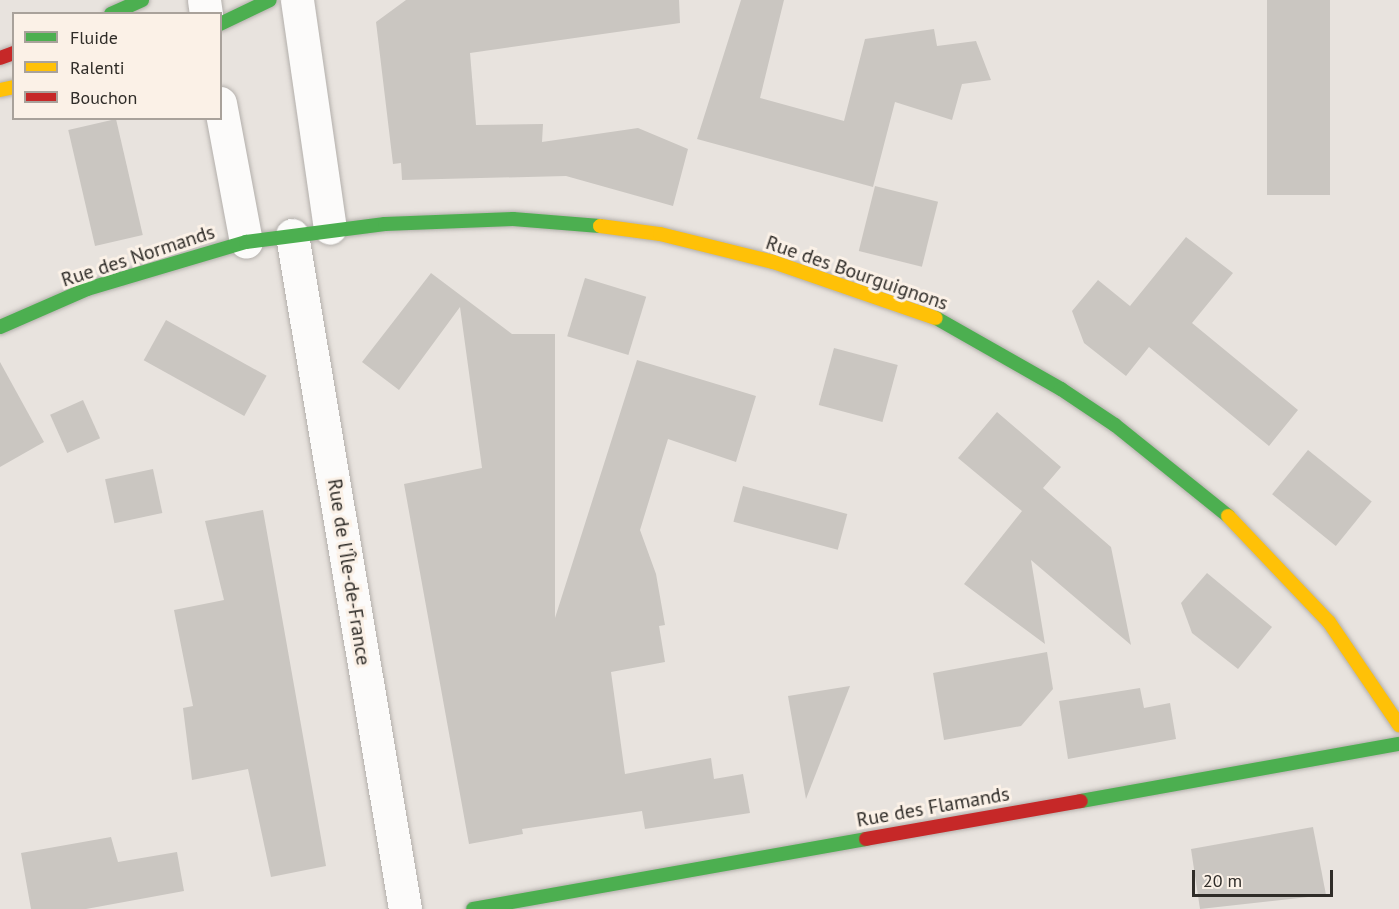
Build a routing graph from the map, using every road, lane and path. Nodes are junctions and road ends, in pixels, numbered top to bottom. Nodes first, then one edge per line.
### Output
1 (142, 0) edge
2 (270, 0) edge
3 (297, 0) edge
4 (115, 12) edge
5 (222, 23) edge
6 (222, 114) edge
7 (330, 228) junction
8 (292, 235) junction
9 (246, 242) junction
10 (0, 327) edge
11 (1399, 725) edge
12 (1399, 744) edge
13 (405, 909) edge
14 (473, 909) edge

1 - 4 street
2 - 5 street
3 - 7 street
6 - 9 street
7 - 8 street, Rue des Bourguignons
7 - 11 street, Rue des Bourguignons
8 - 9 street, Rue des Normands
8 - 13 street, Rue de l'Île-de-France
9 - 10 street, Rue des Normands
12 - 14 street, Rue des Flamands

